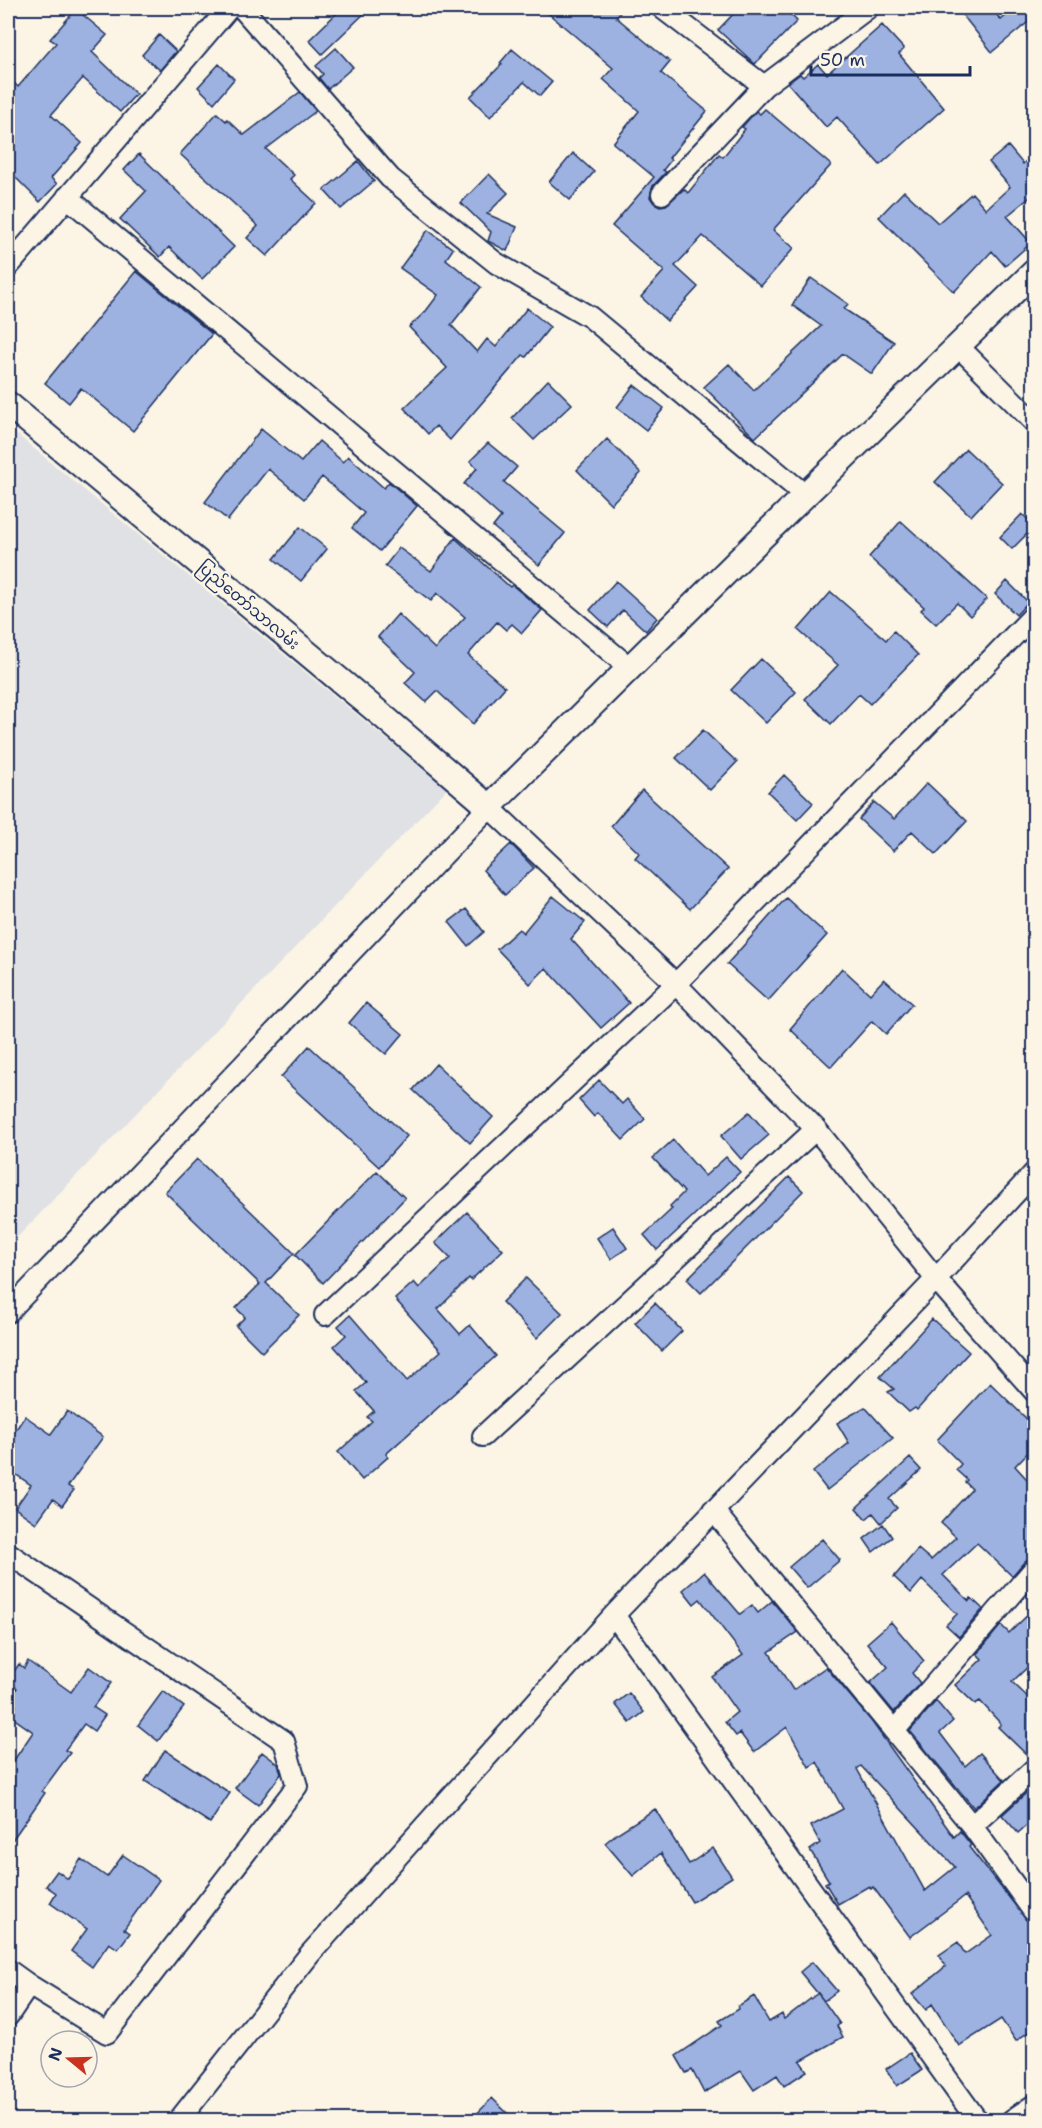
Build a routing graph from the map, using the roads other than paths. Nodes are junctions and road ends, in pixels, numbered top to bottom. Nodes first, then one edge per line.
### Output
1 (229, 8) edge
2 (243, 8) edge
3 (662, 8) edge
4 (868, 8) edge
5 (764, 86) junction
6 (662, 194) dead end
7 (68, 196) junction
8 (8, 267) edge
9 (1035, 272) edge
10 (958, 346) junction
11 (8, 404) edge
12 (1035, 422) edge
13 (805, 495) junction
14 (1035, 615) edge
15 (630, 668) junction
16 (489, 807) junction
17 (676, 984) junction
18 (816, 1129) junction
19 (1035, 1173) edge
20 (936, 1279) junction
21 (8, 1312) edge
22 (325, 1315) dead end
23 (1035, 1391) edge
24 (483, 1436) dead end
25 (713, 1510) junction
26 (8, 1553) edge
27 (1035, 1569) edge
28 (614, 1615) junction
29 (894, 1731) junction
30 (1035, 1769) edge
31 (972, 1826) junction
32 (1035, 1912) edge
33 (8, 1970) edge
34 (29, 1985) junction
35 (8, 2016) edge
36 (1035, 2105) edge
37 (179, 2121) edge
38 (977, 2121) edge
39 (1012, 2121) edge

1 - 7 street
2 - 13 street
3 - 5 street
4 - 5 street
5 - 6 street
7 - 8 street
7 - 15 street
9 - 10 street
10 - 12 street
10 - 13 street
11 - 16 street, ပြည်တော်သာလမ်း
13 - 15 street
14 - 17 street
15 - 16 street
16 - 17 street
16 - 21 street
17 - 18 street
17 - 22 street
18 - 20 street
18 - 24 street
19 - 20 street
20 - 23 street
20 - 25 street
25 - 28 street
25 - 29 street
26 - 34 street
27 - 29 street
28 - 37 street
28 - 38 street
29 - 31 street
30 - 31 street
31 - 32 street
33 - 34 street
34 - 35 street
36 - 39 street

